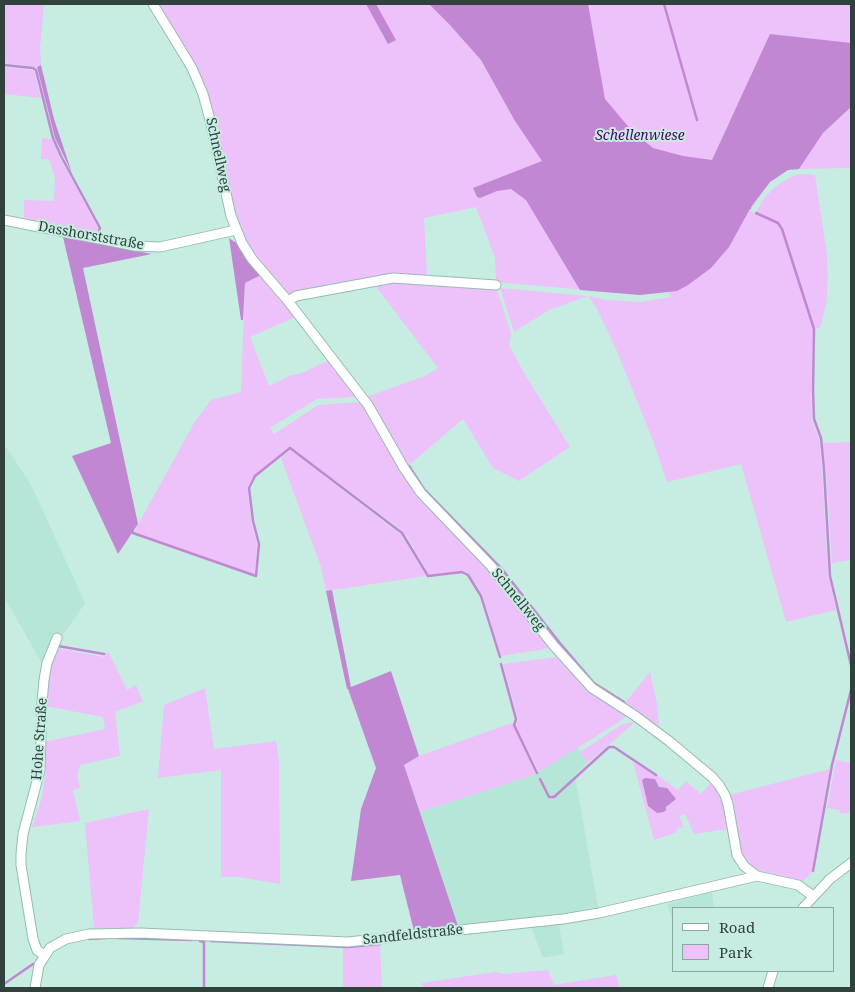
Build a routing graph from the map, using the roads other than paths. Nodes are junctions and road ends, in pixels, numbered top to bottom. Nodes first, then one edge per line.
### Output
1 (154, 4) edge
2 (4, 220) edge
3 (236, 230) junction
4 (496, 285) dead end
5 (288, 301) junction
6 (57, 638) dead end
7 (851, 863) edge
8 (757, 876) junction
9 (813, 896) junction
10 (804, 907) edge
11 (44, 955) junction
12 (773, 972) edge
13 (35, 988) edge
14 (768, 988) edge

1 - 3 street, Schnellweg
2 - 3 street, Dasshorststraße
3 - 5 street, Schnellweg
4 - 5 street
5 - 8 street, Schnellweg
6 - 11 street, Hohe Straße
7 - 9 street
8 - 9 street, Sandfeldstraße
8 - 11 street, Sandfeldstraße
9 - 10 street
11 - 13 street
12 - 14 street

